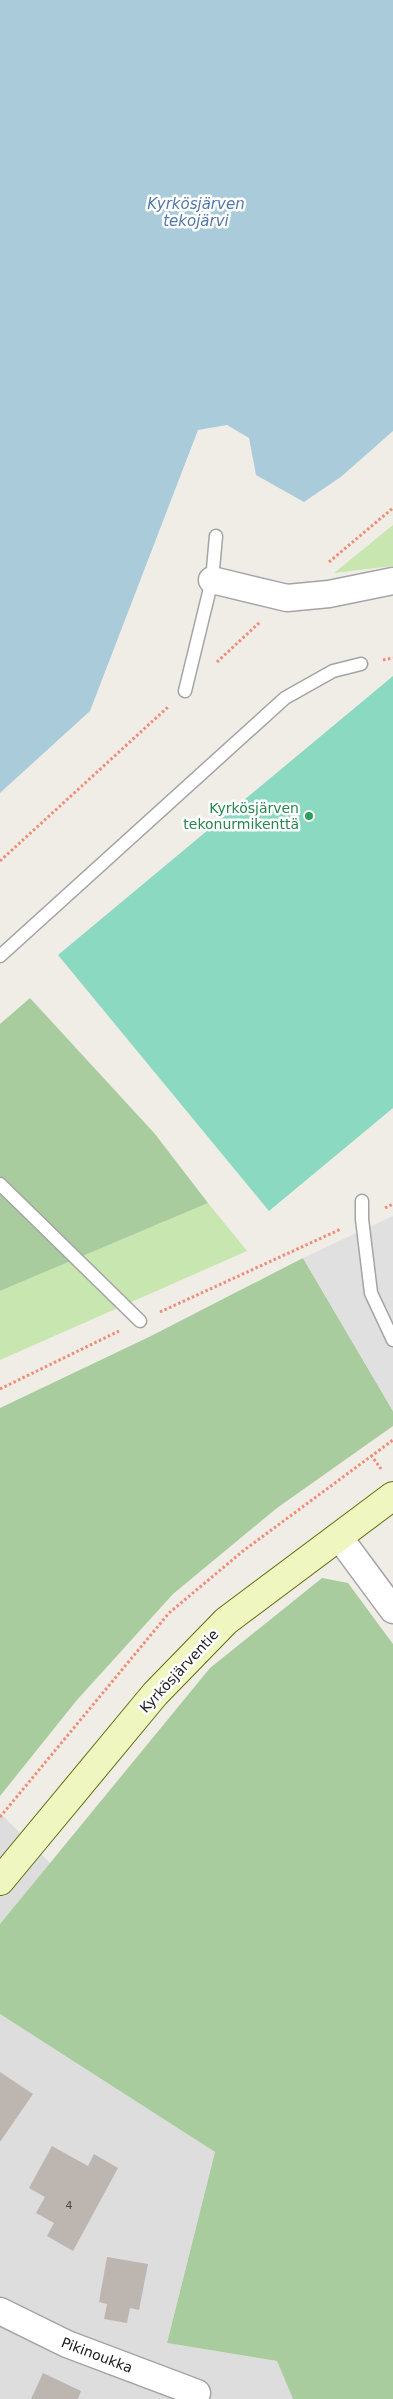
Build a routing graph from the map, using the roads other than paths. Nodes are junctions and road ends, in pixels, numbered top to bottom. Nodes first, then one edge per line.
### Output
1 (216, 536) dead end
2 (212, 580) junction
3 (393, 581) edge
4 (361, 664) dead end
5 (184, 691) dead end
6 (0, 956) edge
7 (0, 1184) edge
8 (362, 1201) dead end
9 (140, 1321) road end
10 (393, 1340) edge
11 (393, 1496) edge
12 (339, 1537) junction
13 (393, 1610) edge
14 (0, 1881) edge
15 (0, 2311) edge
16 (197, 2392) dead end

1 - 2 lane
2 - 3 street
2 - 5 lane
4 - 6 lane
7 - 9 lane
8 - 10 lane
11 - 12 street, Kyrkösjärventie
12 - 13 street
12 - 14 street, Kyrkösjärventie
15 - 16 street, Pikinoukka

